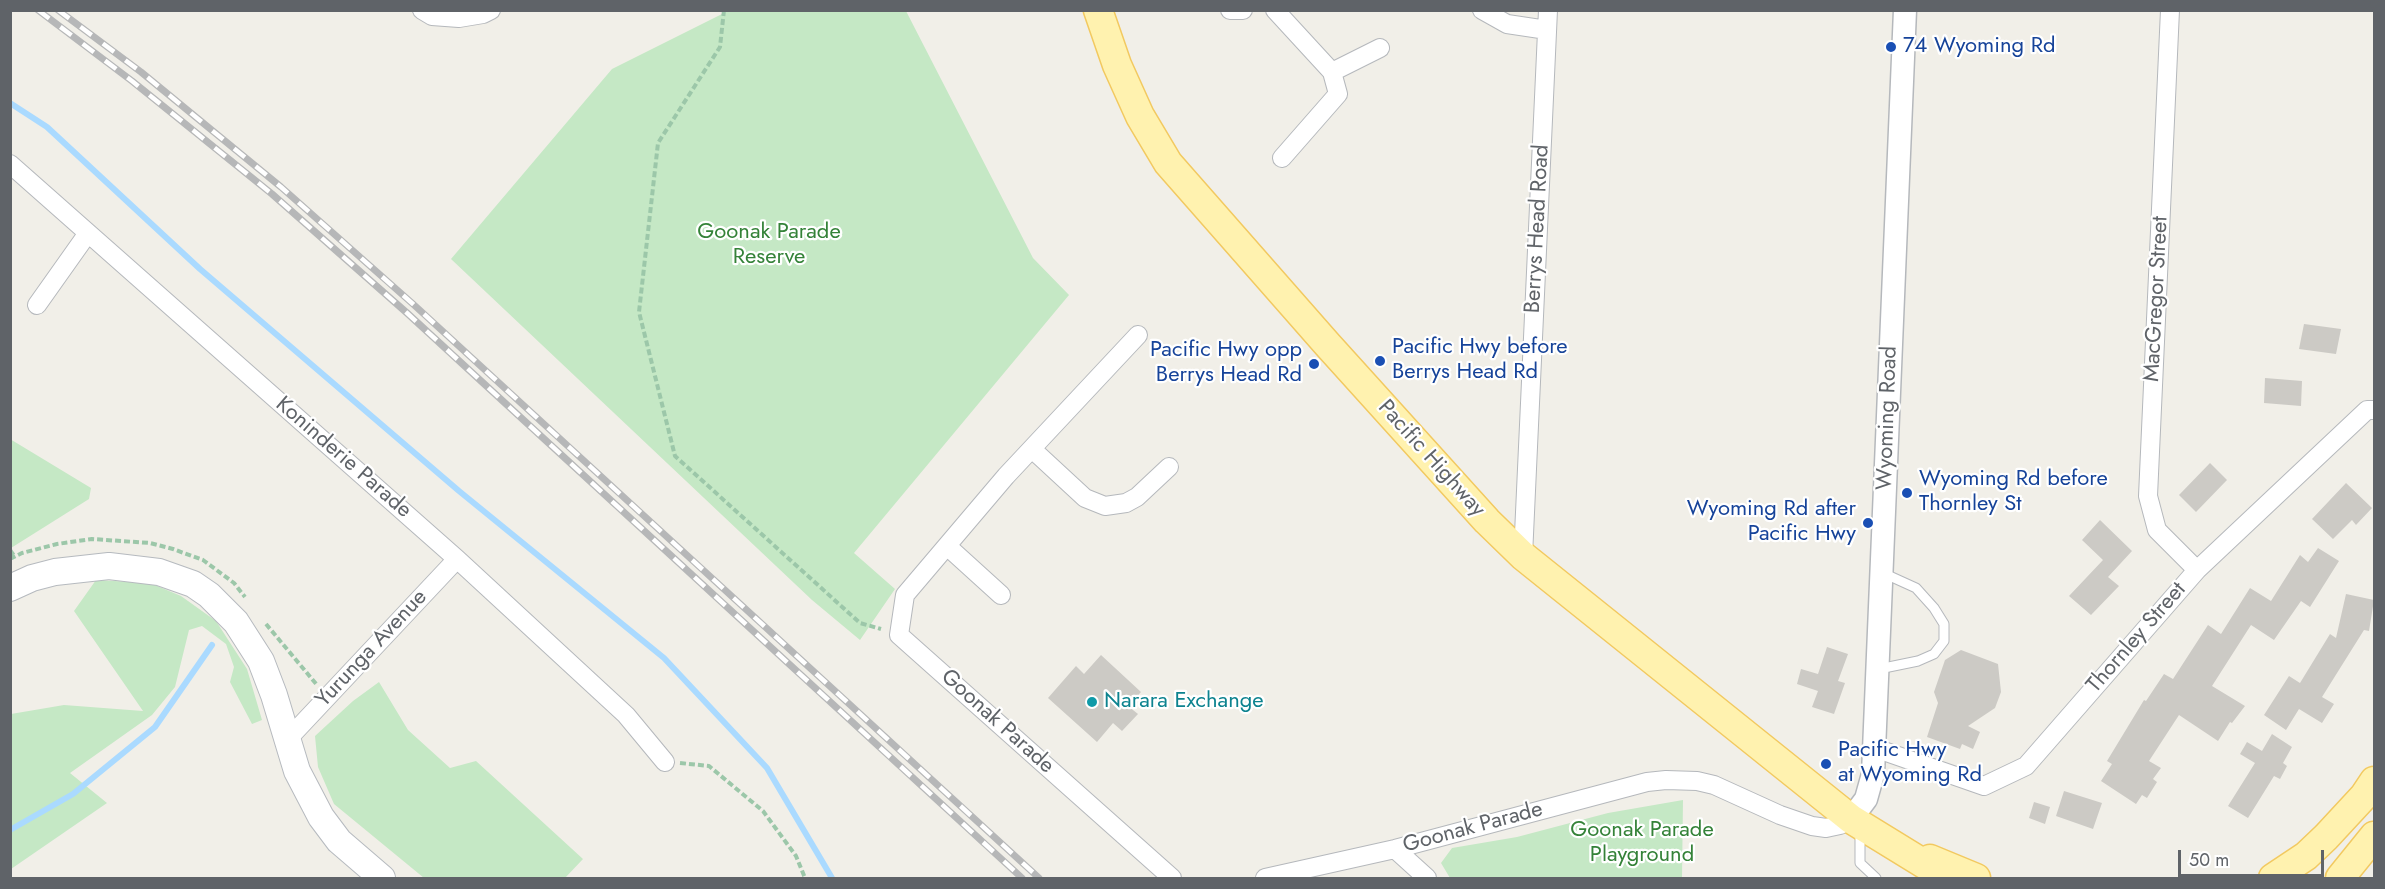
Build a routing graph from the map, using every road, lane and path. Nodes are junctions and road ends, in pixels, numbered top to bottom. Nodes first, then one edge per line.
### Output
1 (422, 10) edge
2 (491, 10) edge
3 (724, 10) edge
4 (1098, 10) edge
5 (1230, 10) edge
6 (1243, 10) edge
7 (1275, 10) edge
8 (1482, 10) edge
9 (1548, 10) edge
10 (1905, 10) edge
11 (2170, 10) edge
12 (1547, 30) junction
13 (1380, 48) dead end
14 (1332, 72) junction
15 (1282, 158) dead end
16 (10, 164) edge
17 (88, 233) junction
18 (37, 305) dead end
19 (1138, 335) dead end
20 (2374, 410) edge
21 (1032, 449) junction
22 (1169, 467) dead end
23 (946, 546) junction
24 (10, 550) edge
25 (1523, 556) junction
26 (15, 557) dead end
27 (457, 559) junction
28 (2197, 570) junction
29 (1883, 573) junction
30 (10, 588) edge
31 (1000, 595) dead end
32 (899, 634) junction
33 (1879, 669) junction
34 (287, 740) junction
35 (1875, 748) junction
36 (665, 762) joint
37 (2374, 782) edge
38 (1856, 822) junction
39 (2374, 837) edge
40 (1887, 841) junction
41 (1395, 849) junction
42 (382, 879) edge
43 (805, 879) edge
44 (1172, 879) edge
45 (1265, 879) edge
46 (1427, 879) edge
47 (1876, 879) edge
48 (1947, 879) edge
49 (1976, 879) edge
50 (2273, 879) edge
51 (2305, 879) edge
52 (2340, 879) edge

1 - 2 street
3 - 32 path
4 - 25 main road, Pacific Highway
5 - 6 street
7 - 14 street
8 - 12 street
9 - 12 street, Berrys Head Road
10 - 29 street, Wyoming Road
11 - 28 street, MacGregor Street
12 - 25 street, Berrys Head Road
13 - 14 street
14 - 15 street
16 - 17 street, Koninderie Parade
17 - 18 street
17 - 27 street, Koninderie Parade
19 - 21 street
20 - 28 street, Thornley Street
21 - 22 street
21 - 23 street
23 - 31 street
23 - 32 street
24 - 26 path
25 - 38 main road, Pacific Highway
27 - 34 street, Yurunga Avenue
27 - 36 street, Koninderie Parade
28 - 35 street, Thornley Street
29 - 33 street, Wyoming Road
29 - 33 lane
30 - 34 main road
32 - 44 street, Goonak Parade
33 - 35 street, Wyoming Road
34 - 42 main road
35 - 38 street, Wyoming Road
36 - 43 path
37 - 50 main road
37 - 51 main road
38 - 40 main road, Pacific Highway
38 - 41 street, Goonak Parade
38 - 47 lane
39 - 52 main road
40 - 48 main road, Pacific Highway
40 - 49 main road, Pacific Highway
41 - 45 street, Goonak Parade
41 - 46 street

